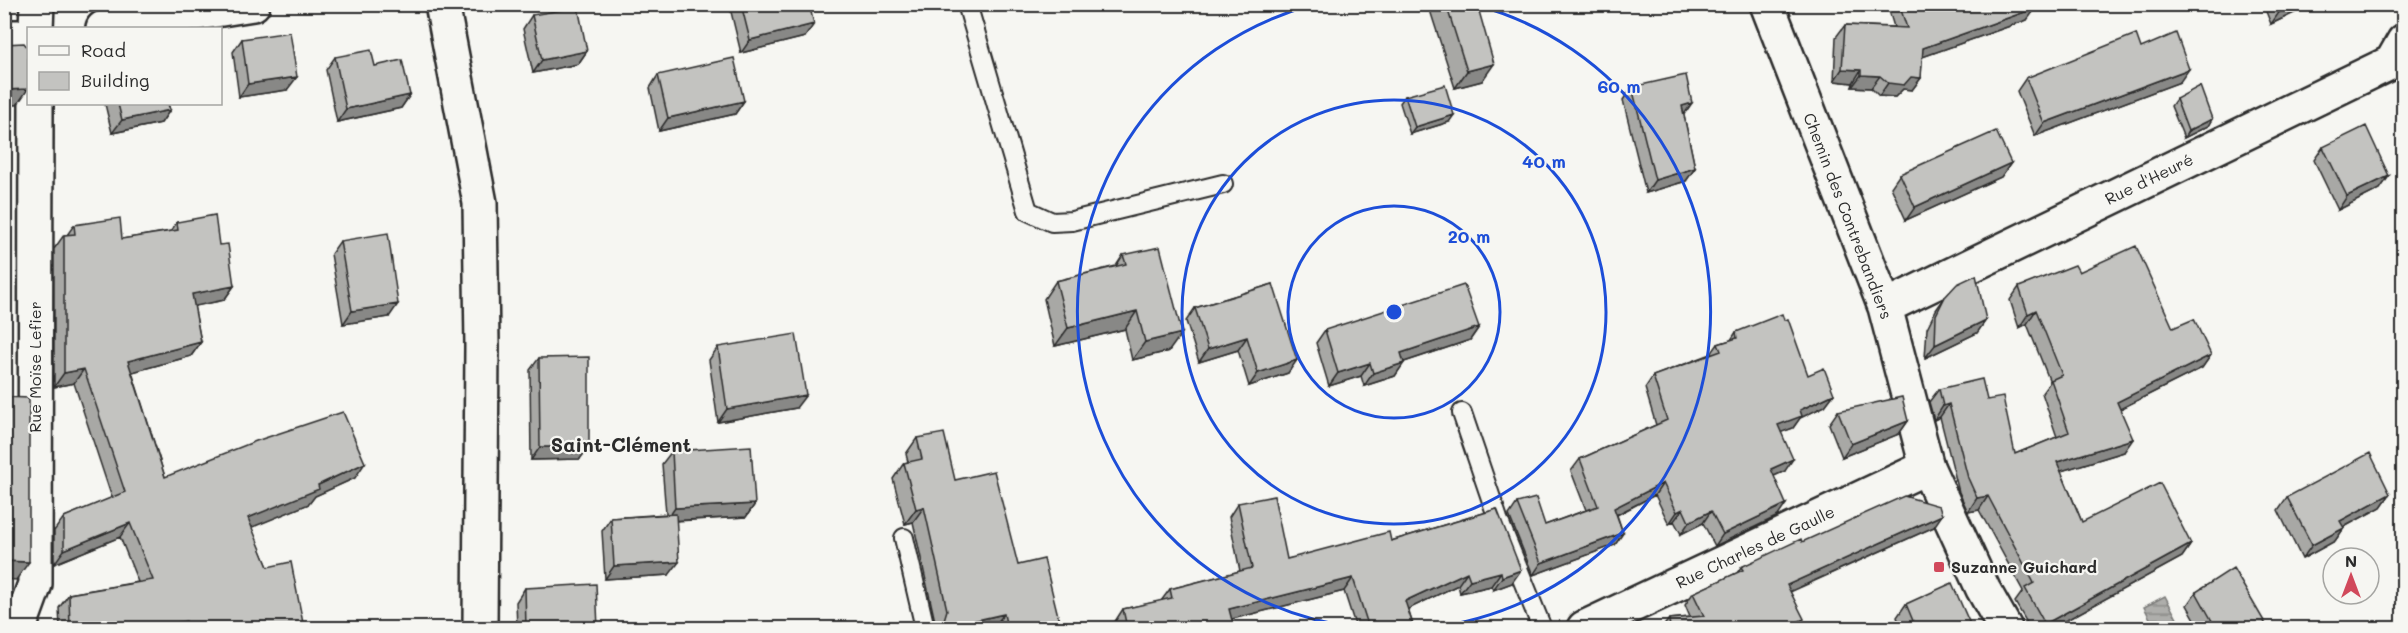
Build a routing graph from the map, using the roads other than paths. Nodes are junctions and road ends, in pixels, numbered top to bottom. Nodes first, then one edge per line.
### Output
1 (37, 4) edge
2 (253, 4) edge
3 (442, 4) edge
4 (967, 4) edge
5 (1767, 4) edge
6 (36, 27) edge
7 (109, 27) edge
8 (4, 37) edge
9 (27, 37) edge
10 (2399, 55) edge
11 (36, 105) edge
12 (1223, 184) dead end
13 (1885, 307) junction
14 (1462, 413) dead end
15 (1927, 466) junction
16 (904, 538) dead end
17 (19, 628) edge
18 (480, 628) edge
19 (925, 628) edge
20 (1542, 628) edge
21 (1584, 628) edge
22 (2005, 628) edge

1 - 6 street
2 - 7 street
3 - 18 street
4 - 12 lane
5 - 13 street, Chemin des Contrebandiers
8 - 9 street
10 - 13 street, Rue d'Heuré
11 - 17 street, Rue Moïse Lefier
13 - 15 street, Chemin des Contrebandiers
14 - 20 lane
15 - 21 street, Rue Charles de Gaulle
15 - 22 street, Chemin des Contrebandiers
16 - 19 lane

